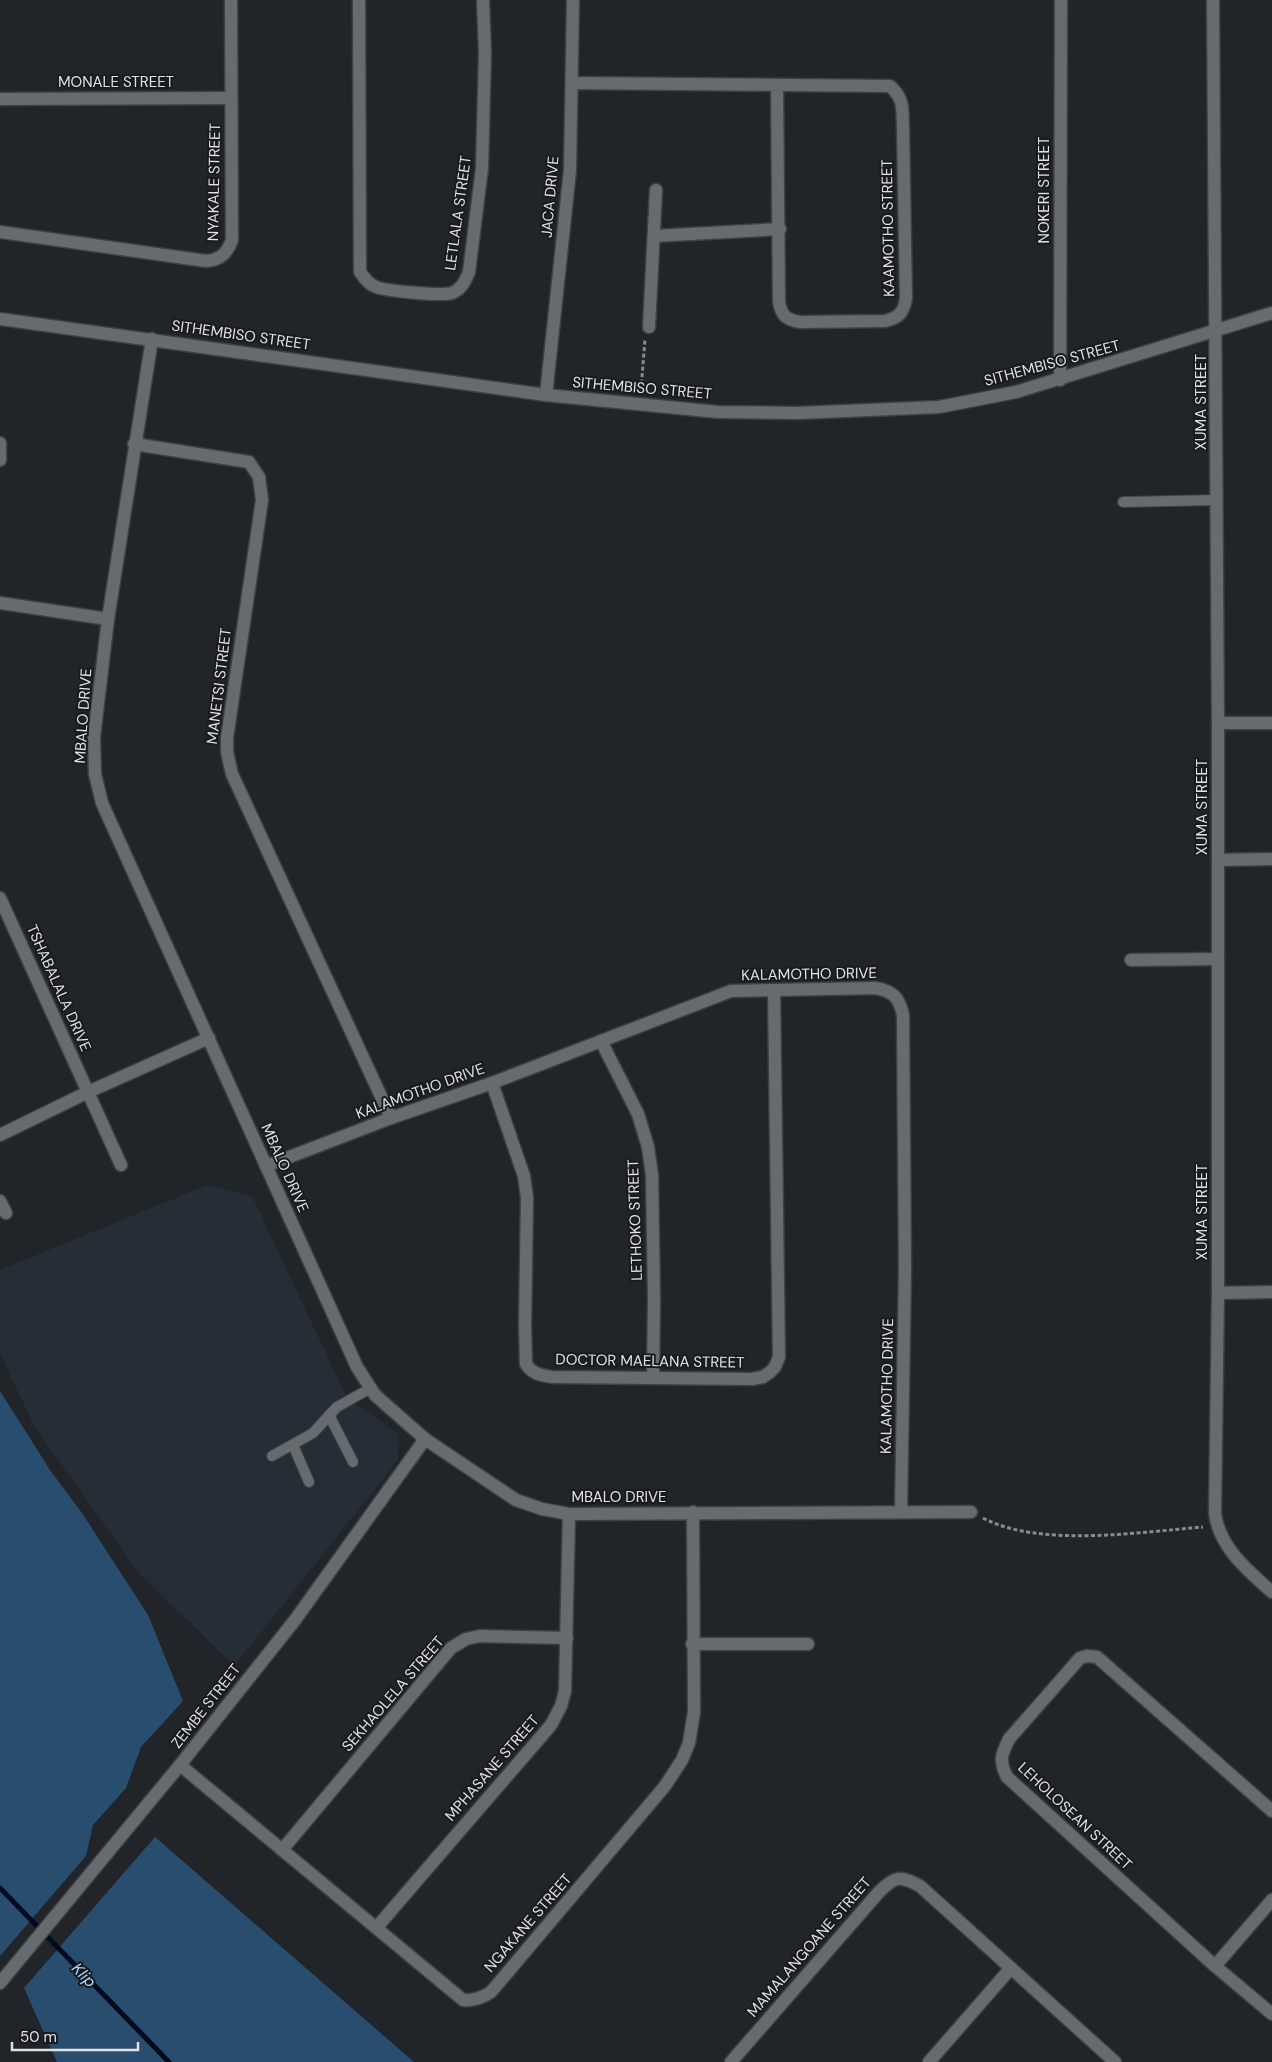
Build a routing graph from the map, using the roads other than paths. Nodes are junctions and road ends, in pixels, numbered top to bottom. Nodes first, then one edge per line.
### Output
1 (231, 0) edge
2 (359, 0) edge
3 (483, 0) edge
4 (573, 0) edge
5 (1061, 0) edge
6 (1213, 0) edge
7 (572, 83) junction
8 (777, 86) junction
9 (232, 98) junction
10 (0, 99) edge
11 (656, 190) dead end
12 (780, 229) junction
13 (0, 232) edge
14 (654, 236) junction
15 (1272, 313) edge
16 (0, 319) edge
17 (649, 327) road end
18 (1216, 331) junction
19 (152, 339) junction
20 (1060, 380) junction
21 (546, 395) junction
22 (0, 443) edge
23 (134, 444) junction
24 (0, 460) edge
25 (1217, 500) junction
26 (1123, 502) dead end
27 (0, 603) edge
28 (108, 619) junction
29 (1218, 723) junction
30 (1272, 723) edge
31 (1272, 859) edge
32 (1218, 860) junction
33 (0, 898) edge
34 (1218, 959) junction
35 (1131, 960) dead end
36 (774, 991) junction
37 (209, 1038) junction
38 (601, 1041) junction
39 (492, 1083) junction
40 (88, 1092) junction
41 (392, 1118) junction
42 (0, 1135) edge
43 (122, 1165) dead end
44 (266, 1166) junction
45 (0, 1201) edge
46 (6, 1213) dead end
47 (1272, 1292) edge
48 (1218, 1293) junction
49 (653, 1378) junction
50 (371, 1388) junction
51 (329, 1415) junction
52 (425, 1439) junction
53 (293, 1445) junction
54 (272, 1456) dead end
55 (353, 1462) dead end
56 (309, 1482) dead end
57 (902, 1511) junction
58 (693, 1512) junction
59 (971, 1512) road end
60 (569, 1514) junction
61 (1272, 1592) edge
62 (567, 1638) junction
63 (692, 1644) junction
64 (808, 1644) dead end
65 (180, 1765) junction
66 (1272, 1811) edge
67 (282, 1850) junction
68 (1272, 1900) edge
69 (376, 1927) junction
70 (1215, 1966) junction
71 (1011, 1968) junction
72 (0, 1983) edge
73 (1272, 2014) edge
74 (731, 2062) edge
75 (929, 2062) edge
76 (1115, 2062) edge

1 - 9 street, NYAKALE STREET
2 - 3 street, LETLALA STREET
4 - 7 street, JACA DRIVE
5 - 20 street, NOKERI STREET
6 - 18 street, XUMA STREET
7 - 8 street, KAAMOTHO STREET
7 - 21 street, JACA DRIVE
8 - 12 street, KAAMOTHO STREET
8 - 12 street, KAAMOTHO STREET
9 - 10 street, MONALE STREET
9 - 13 street, NYAKALE STREET
11 - 14 street
12 - 14 street
14 - 17 street
15 - 18 street, SITHEMBISO STREET
16 - 19 street, SITHEMBISO STREET
18 - 20 street, SITHEMBISO STREET
18 - 25 street, XUMA STREET
19 - 21 street, SITHEMBISO STREET
19 - 23 street, MBALO DRIVE
20 - 21 street, SITHEMBISO STREET
22 - 24 street
23 - 28 street, MBALO DRIVE
23 - 41 street, MANETSI STREET
25 - 26 lane
25 - 29 street, XUMA STREET
27 - 28 street
28 - 37 street, MBALO DRIVE
29 - 30 street
29 - 32 street, XUMA STREET
31 - 32 street
32 - 34 street, XUMA STREET
33 - 40 street, TSHABALALA DRIVE
34 - 35 street
34 - 48 street, XUMA STREET
36 - 38 street, KALAMOTHO DRIVE
36 - 49 street, DOCTOR MAELANA STREET
36 - 57 street, KALAMOTHO DRIVE
37 - 40 street
37 - 44 street, MBALO DRIVE
38 - 39 street, KALAMOTHO DRIVE
38 - 49 street, LETHOKO STREET
39 - 41 street, KALAMOTHO DRIVE
39 - 49 street, DOCTOR MAELANA STREET
40 - 42 street
40 - 43 street, TSHABALALA DRIVE
41 - 44 street, KALAMOTHO DRIVE
44 - 50 street, MBALO DRIVE
45 - 46 street
47 - 48 street
48 - 61 street, XUMA STREET
50 - 51 lane
50 - 52 street, MBALO DRIVE
51 - 53 lane
51 - 55 lane
52 - 60 street, MBALO DRIVE
52 - 65 street, ZEMBE STREET
53 - 54 lane
53 - 56 lane
57 - 58 street, MBALO DRIVE
57 - 59 street, MBALO DRIVE
58 - 60 street, MBALO DRIVE
58 - 63 street, NGAKANE STREET
60 - 62 street, MPHASANE STREET
62 - 67 street, SEKHAOLELA STREET
62 - 69 street, MPHASANE STREET
63 - 64 street
63 - 69 street, NGAKANE STREET
65 - 67 street, NGAKANE STREET
65 - 72 street, ZEMBE STREET
66 - 70 street, LEHOLOSEAN STREET
67 - 69 street, NGAKANE STREET
68 - 70 street
70 - 73 street, LEHOLOSEAN STREET
71 - 74 street, MAMALANGOANE STREET
71 - 75 street
71 - 76 street, MAMALANGOANE STREET

